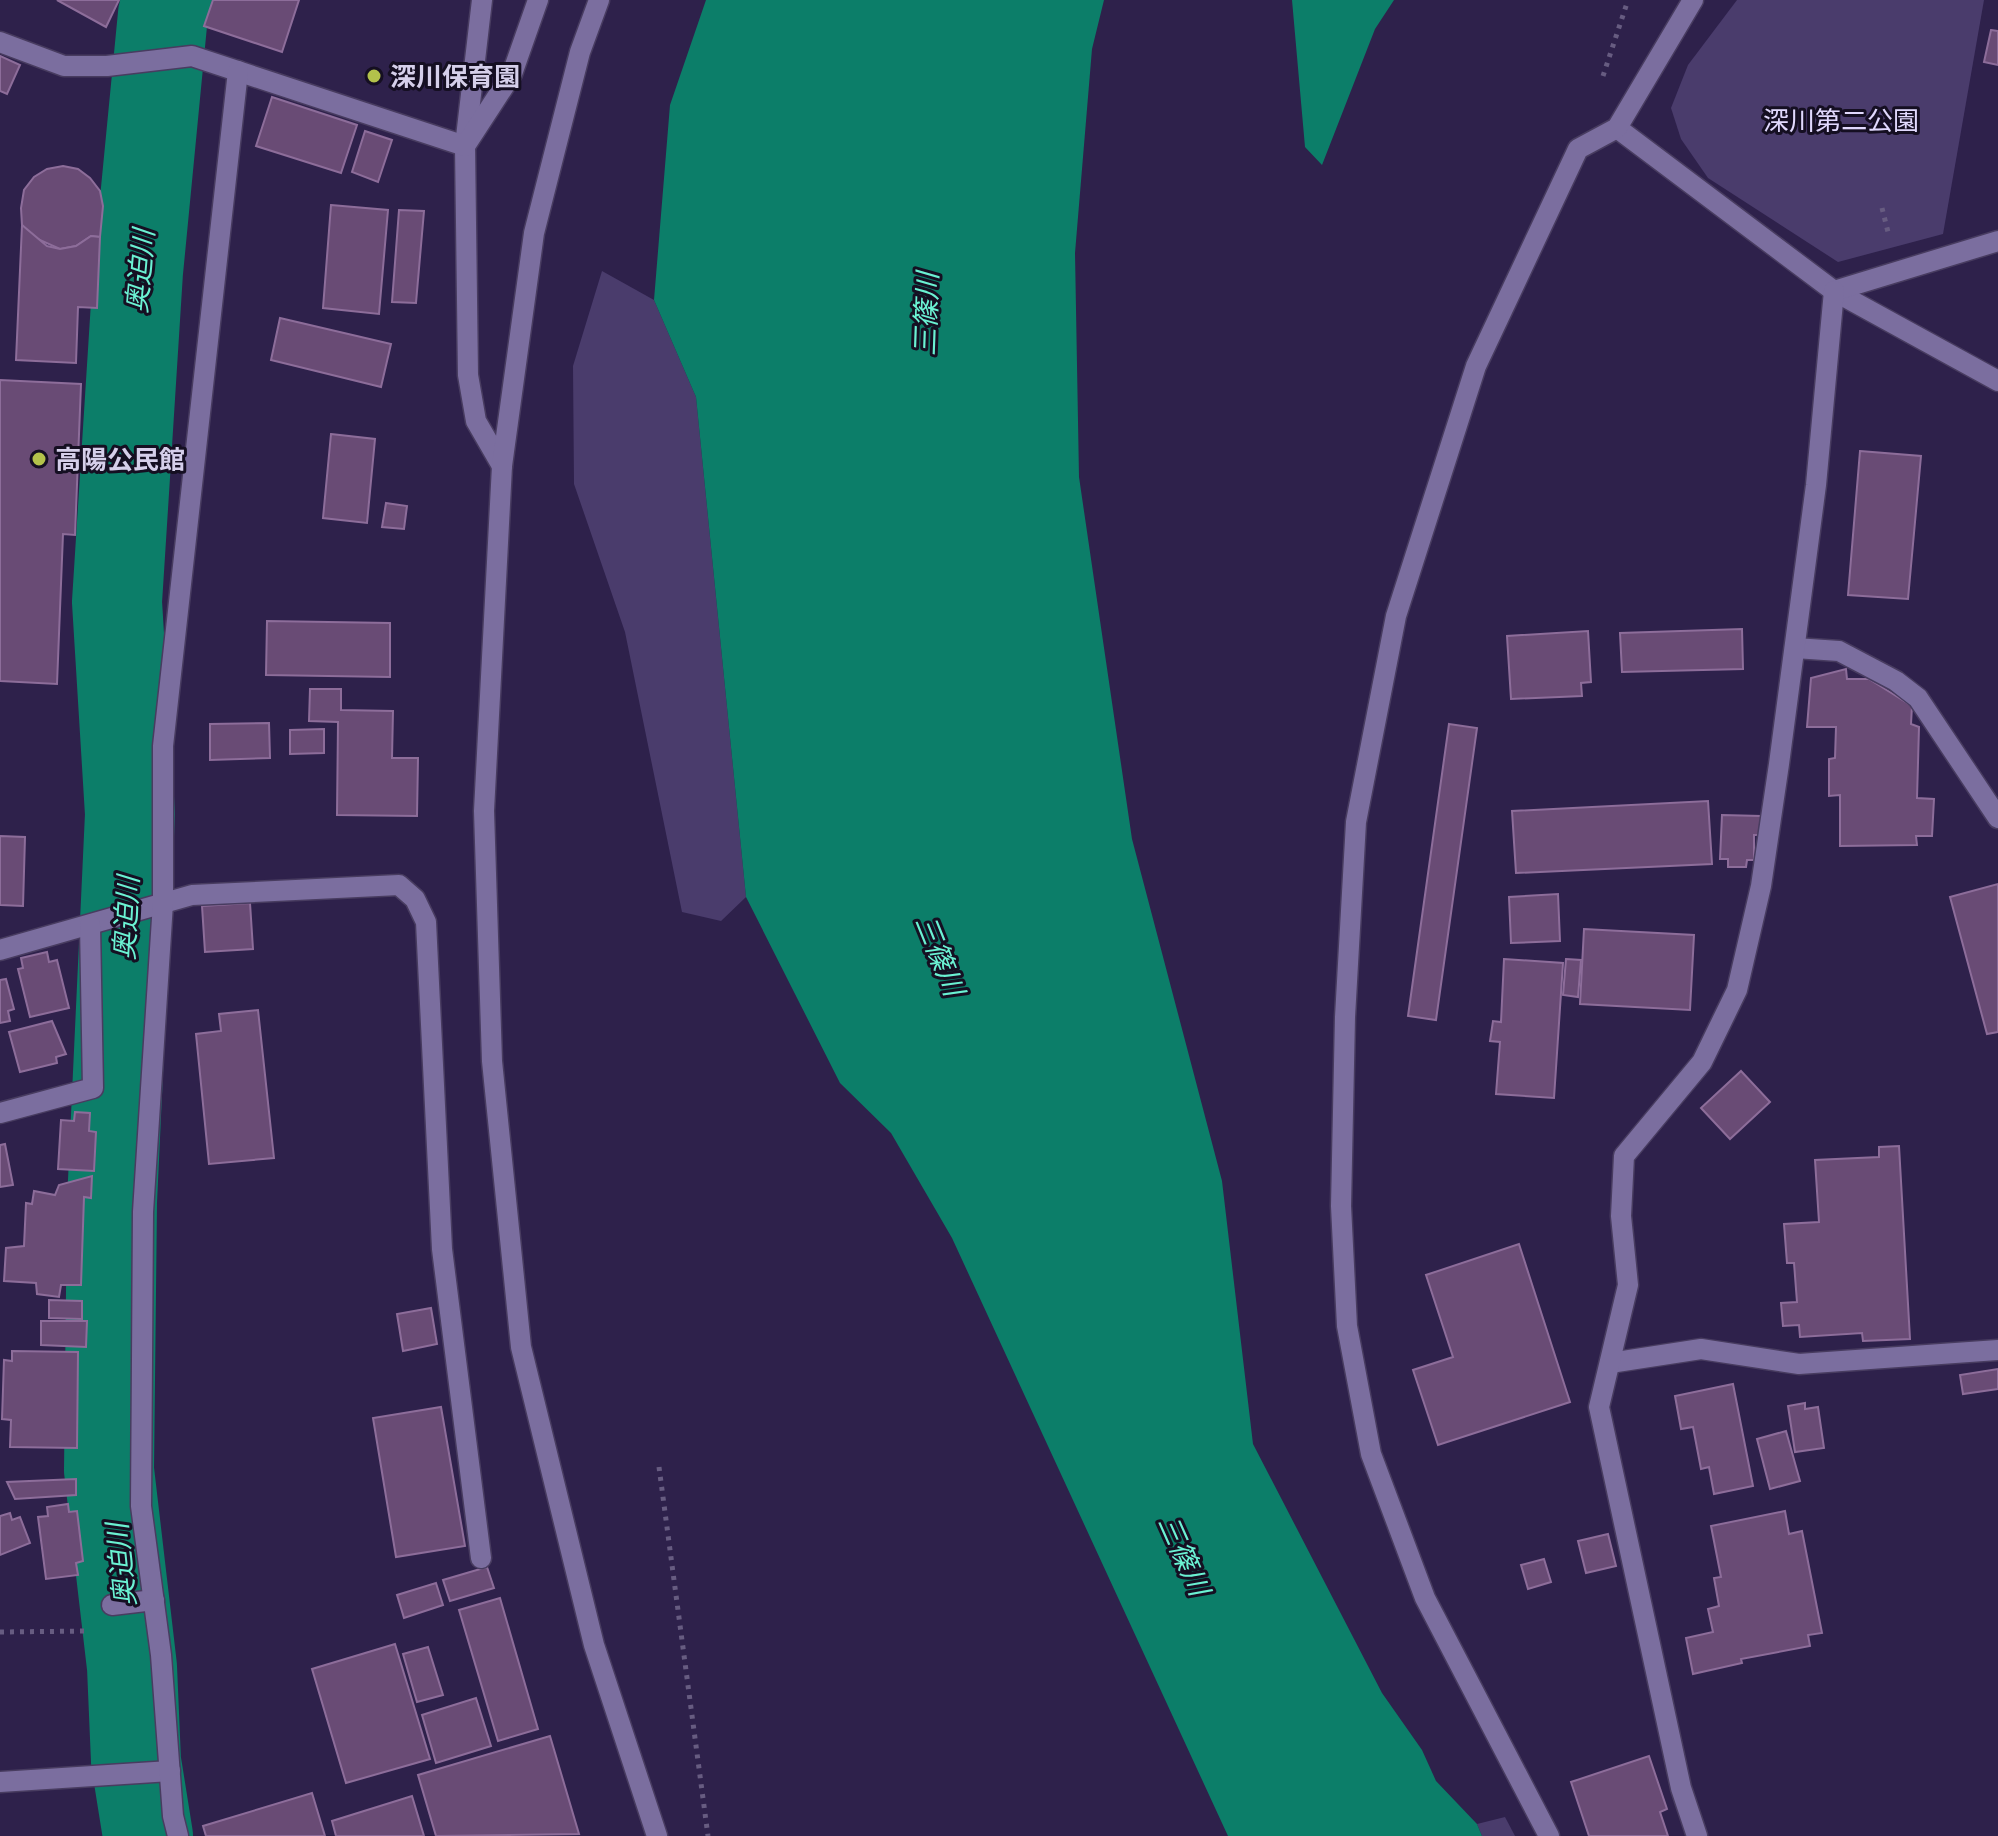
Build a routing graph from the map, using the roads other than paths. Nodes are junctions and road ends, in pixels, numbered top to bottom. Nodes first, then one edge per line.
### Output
1 (482, 0) edge
2 (538, 0) edge
3 (599, 0) edge
4 (1693, 0) edge
5 (0, 42) edge
6 (238, 71) junction
7 (1617, 128) junction
8 (465, 146) junction
9 (1998, 241) edge
10 (1834, 291) junction
11 (1998, 381) edge
12 (502, 466) junction
13 (1795, 648) junction
14 (1998, 818) edge
15 (154, 905) junction
16 (90, 925) junction
17 (0, 950) edge
18 (0, 1113) edge
19 (1998, 1350) edge
20 (1610, 1363) junction
21 (481, 1558) dead end
22 (154, 1600) junction
23 (112, 1605) dead end
24 (170, 1771) junction
25 (0, 1782) edge
26 (178, 1836) edge
27 (657, 1836) edge
28 (1549, 1836) edge
29 (1697, 1836) edge

1 - 8 street
2 - 8 street
3 - 12 street
4 - 7 street
5 - 6 street
6 - 8 street
6 - 15 street
7 - 10 street
7 - 28 street
8 - 12 street
9 - 10 street
10 - 11 street
10 - 13 street
12 - 27 street
13 - 14 street
13 - 20 street
15 - 16 street
15 - 21 street
15 - 22 street
16 - 17 street
16 - 18 street
19 - 20 street
20 - 29 street
22 - 23 street
22 - 24 street
24 - 25 street
24 - 26 street

